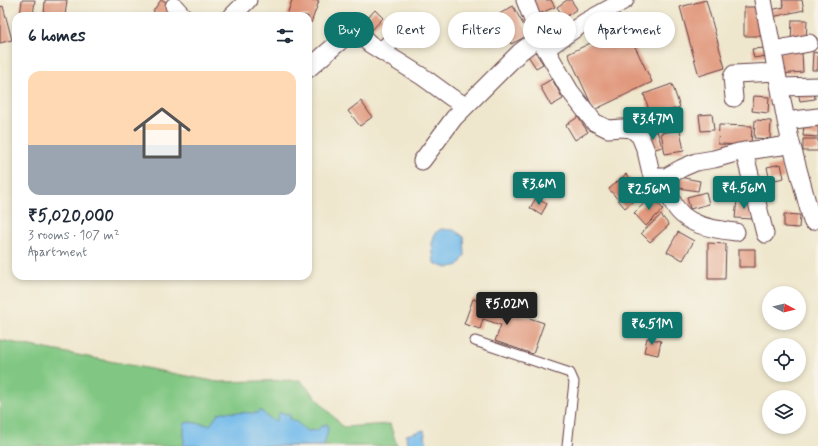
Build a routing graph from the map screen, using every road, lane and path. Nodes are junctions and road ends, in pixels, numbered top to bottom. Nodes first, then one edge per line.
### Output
1 (248, 0) edge
2 (525, 0) edge
3 (625, 0) edge
4 (763, 0) edge
5 (236, 12) edge
6 (530, 12) edge
7 (576, 27) edge
8 (809, 43) dead end
9 (384, 48) edge
10 (525, 48) edge
11 (545, 48) edge
12 (772, 50) junction
13 (381, 51) junction
14 (312, 66) edge
15 (778, 79) junction
16 (818, 86) edge
17 (734, 98) dead end
18 (466, 106) junction
19 (818, 117) edge
20 (786, 121) junction
21 (791, 143) junction
22 (744, 151) junction
23 (422, 161) dead end
24 (666, 177) junction
25 (812, 221) dead end
26 (736, 232) dead end
27 (765, 234) dead end
28 (475, 341) dead end
29 (567, 446) edge

1 - 5 street
2 - 6 street
3 - 7 street
4 - 12 street
8 - 12 street
9 - 13 street
10 - 18 street
11 - 24 street
12 - 15 street
13 - 14 street
13 - 18 street
15 - 16 street
15 - 17 street
15 - 20 street
18 - 23 street
19 - 20 street
20 - 21 street
21 - 22 street
21 - 25 street
22 - 24 street
22 - 27 street
24 - 26 street
28 - 29 lane

